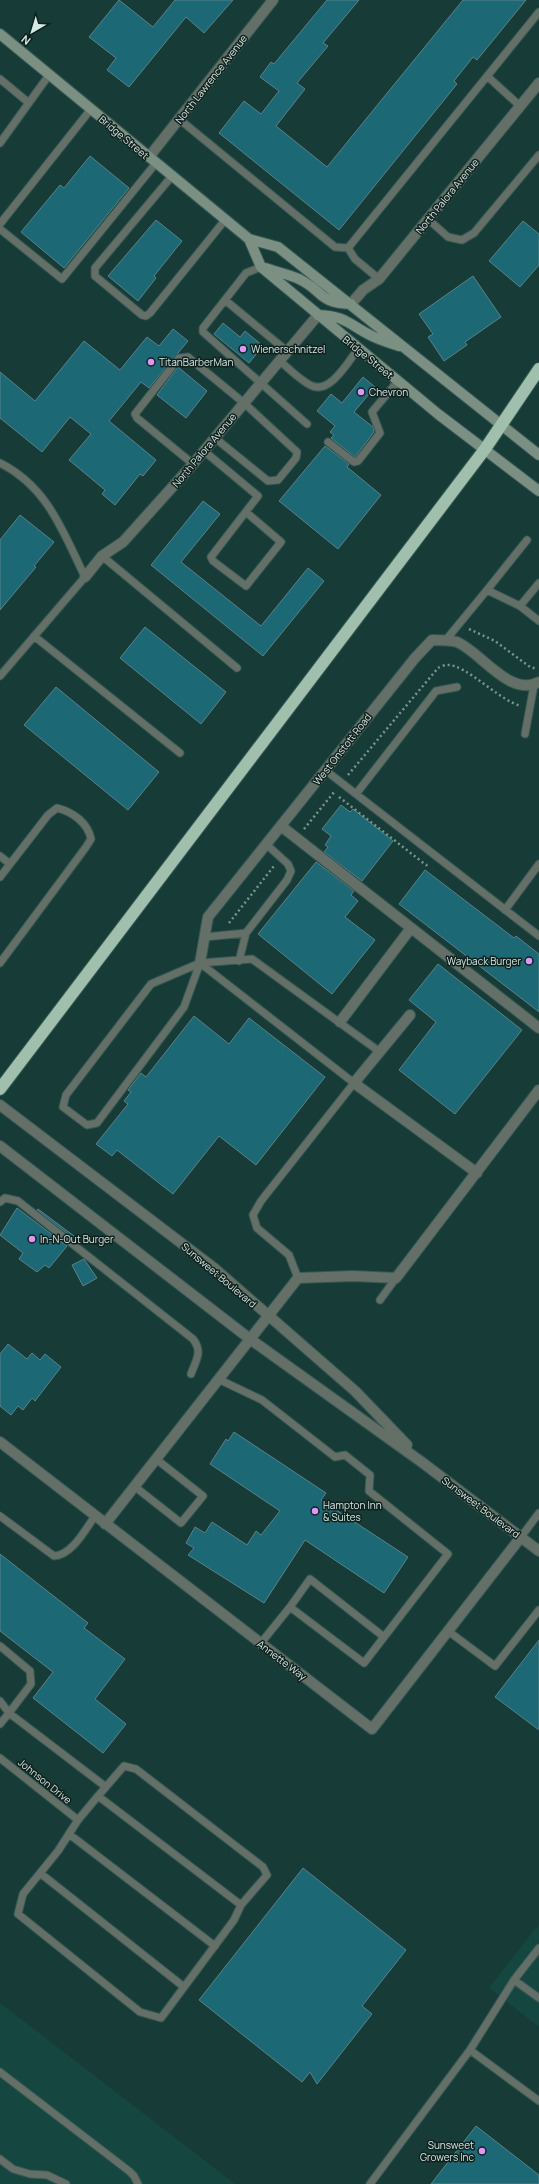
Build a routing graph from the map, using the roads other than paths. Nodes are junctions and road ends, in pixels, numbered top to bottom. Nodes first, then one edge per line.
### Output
1 (273, 0) edge
2 (539, 12) edge
3 (0, 34) edge
4 (50, 75) junction
5 (487, 76) junction
6 (0, 79) edge
7 (539, 83) edge
8 (29, 103) junction
9 (520, 106) junction
10 (91, 109) junction
11 (179, 119) junction
12 (0, 143) edge
13 (539, 155) edge
14 (152, 160) junction
15 (172, 176) junction
16 (225, 220) junction
17 (428, 220) junction
18 (0, 224) edge
19 (0, 229) edge
20 (249, 239) junction
21 (348, 248) junction
22 (261, 267) junction
23 (379, 279) junction
24 (225, 300) junction
25 (351, 304) junction
26 (318, 315) junction
27 (404, 348) junction
28 (358, 349) junction
29 (288, 352) junction
30 (280, 361) junction
31 (539, 369) edge
32 (398, 381) junction
33 (261, 383) junction
34 (244, 403) junction
35 (307, 424) dead end
36 (501, 425) junction
37 (215, 438) junction
38 (328, 442) dead end
39 (485, 449) junction
40 (204, 451) junction
41 (539, 455) edge
42 (0, 463) edge
43 (193, 464) junction
44 (539, 491) edge
45 (246, 512) junction
46 (527, 540) dead end
47 (102, 556) junction
48 (84, 577) junction
49 (539, 583) edge
50 (487, 590) junction
51 (520, 606) junction
52 (539, 621) edge
53 (34, 636) junction
54 (445, 641) junction
55 (238, 668) dead end
56 (0, 676) edge
57 (536, 684) edge
58 (457, 687) dead end
59 (525, 734) dead end
60 (180, 753) dead end
61 (325, 770) junction
62 (356, 794) junction
63 (281, 826) junction
64 (266, 844) junction
65 (0, 856) edge
66 (10, 864) junction
67 (539, 864) edge
68 (0, 877) edge
69 (505, 910) junction
70 (411, 928) junction
71 (246, 933) junction
72 (539, 936) edge
73 (205, 937) junction
74 (239, 960) junction
75 (0, 963) edge
76 (200, 963) junction
77 (410, 1015) dead end
78 (340, 1022) junction
79 (539, 1028) edge
80 (380, 1052) junction
81 (354, 1083) junction
82 (0, 1089) edge
83 (539, 1090) edge
84 (0, 1106) edge
85 (0, 1146) edge
86 (477, 1173) junction
87 (0, 1202) edge
88 (298, 1278) junction
89 (396, 1278) junction
90 (380, 1300) dead end
91 (268, 1316) junction
92 (250, 1339) junction
93 (191, 1374) dead end
94 (218, 1379) junction
95 (0, 1442) edge
96 (156, 1459) junction
97 (423, 1463) junction
98 (134, 1486) junction
99 (539, 1513) edge
100 (0, 1516) edge
101 (95, 1516) junction
102 (105, 1524) junction
103 (521, 1537) junction
104 (539, 1551) edge
105 (290, 1607) junction
106 (539, 1610) edge
107 (448, 1631) junction
108 (384, 1637) junction
109 (261, 1643) junction
110 (0, 1646) edge
111 (0, 1701) edge
112 (9, 1713) junction
113 (0, 1724) edge
114 (0, 1758) edge
115 (106, 1786) junction
116 (98, 1796) junction
117 (78, 1820) junction
118 (69, 1834) junction
119 (40, 1873) junction
120 (241, 1905) junction
121 (215, 1946) junction
122 (539, 1948) edge
123 (514, 1980) junction
124 (184, 1987) junction
125 (539, 1998) edge
126 (470, 2050) junction
127 (0, 2072) edge
128 (539, 2101) edge
129 (0, 2159) edge
130 (66, 2184) edge
131 (138, 2184) edge
132 (370, 2184) edge

1 - 11 street, North Lawrence Avenue
2 - 5 lane
3 - 4 main road, Bridge Street
4 - 8 lane
4 - 10 main road, Bridge Street
5 - 9 lane
5 - 21 lane
6 - 8 lane
7 - 9 street, North Palora Avenue
8 - 12 lane
9 - 17 street, North Palora Avenue
10 - 14 main road, Bridge Street
10 - 18 lane
11 - 14 street, North Lawrence Avenue
11 - 21 lane
13 - 17 lane
14 - 15 main road, Bridge Street
14 - 19 lane
15 - 16 main road, Bridge Street
15 - 16 lane
16 - 20 main road, Bridge Street
17 - 23 street, North Palora Avenue
20 - 22 main road, Bridge Street
20 - 25 main road, Bridge Street
21 - 23 lane
22 - 24 lane
22 - 25 main road
22 - 26 main road, Bridge Street
23 - 25 street, North Palora Avenue
24 - 29 lane
24 - 33 lane
25 - 27 main road, Bridge Street
26 - 27 main road
26 - 28 main road, Bridge Street
26 - 29 street, North Palora Avenue
27 - 36 main road, Bridge Street
28 - 30 lane
28 - 32 main road, Bridge Street
29 - 30 street, North Palora Avenue
30 - 33 street, North Palora Avenue
31 - 36 highway
32 - 38 lane
32 - 39 main road, Bridge Street
33 - 34 street, North Palora Avenue
33 - 35 lane
34 - 37 street, North Palora Avenue
34 - 37 lane
34 - 43 lane
36 - 39 highway
36 - 41 main road, Bridge Street
37 - 40 street, North Palora Avenue
39 - 44 main road, Bridge Street
39 - 82 highway
40 - 43 street, North Palora Avenue
40 - 45 lane
42 - 48 lane
43 - 47 street, North Palora Avenue
45 - 45 lane
46 - 50 lane
47 - 48 street, North Palora Avenue
47 - 55 lane
48 - 53 lane
49 - 51 lane
50 - 51 lane
50 - 54 lane
51 - 52 lane
53 - 56 lane
53 - 60 lane
54 - 57 street, West Onstott Road
54 - 61 street, West Onstott Road
57 - 59 lane
58 - 62 lane
61 - 62 lane
61 - 63 street, West Onstott Road
62 - 69 lane
63 - 64 street, West Onstott Road
63 - 70 street
64 - 71 lane
64 - 73 street, West Onstott Road
65 - 66 lane
66 - 68 lane
66 - 75 lane
67 - 69 lane
69 - 72 lane
70 - 78 street
70 - 79 street
71 - 73 lane
71 - 74 lane
73 - 76 street, West Onstott Road
74 - 76 lane
74 - 78 lane
76 - 76 lane
76 - 81 lane
77 - 80 street
78 - 80 lane
80 - 81 street
81 - 86 street
81 - 88 lane
83 - 86 street
84 - 91 street, Sunsweet Boulevard
85 - 92 street, Sunsweet Boulevard
86 - 89 street
87 - 93 lane
88 - 89 street
88 - 91 street
89 - 90 lane
91 - 92 street
91 - 97 street, Sunsweet Boulevard
92 - 94 street
92 - 97 street, Sunsweet Boulevard
94 - 96 street
94 - 108 lane
95 - 101 street, Annette Way
96 - 98 street
96 - 98 lane
97 - 103 street, Sunsweet Boulevard
98 - 102 street
99 - 103 lane
100 - 101 lane
101 - 102 street, Annette Way
102 - 109 street, Annette Way
103 - 104 street, Sunsweet Boulevard
103 - 107 street, Annette Way
105 - 108 lane
105 - 108 lane
105 - 109 lane
106 - 107 lane
107 - 109 street, Annette Way
110 - 112 lane
111 - 112 lane
112 - 113 lane
112 - 115 lane
114 - 117 lane, Johnson Drive
115 - 116 lane
115 - 120 lane
116 - 117 lane
116 - 120 lane
117 - 118 lane
118 - 119 lane
118 - 121 lane
119 - 124 lane
119 - 124 lane
120 - 121 lane
121 - 124 lane
122 - 123 lane
123 - 125 lane
123 - 126 lane
126 - 128 lane
126 - 132 lane
127 - 131 lane
129 - 130 lane

